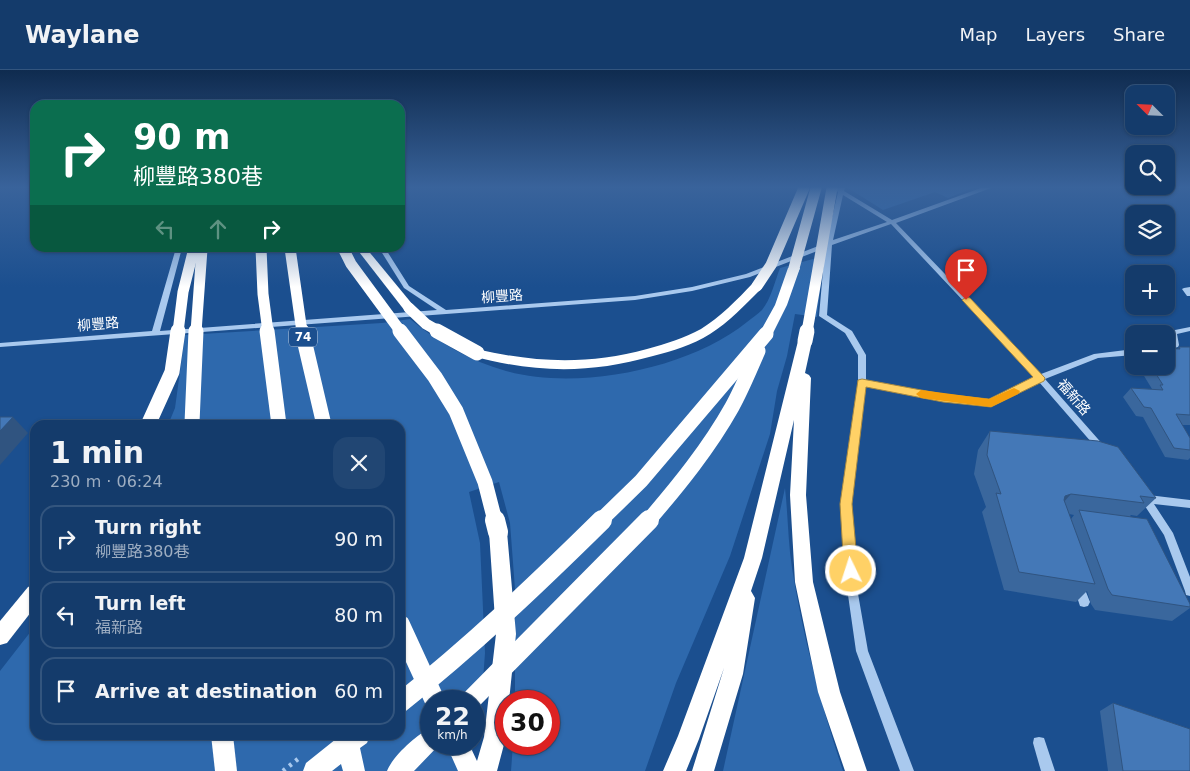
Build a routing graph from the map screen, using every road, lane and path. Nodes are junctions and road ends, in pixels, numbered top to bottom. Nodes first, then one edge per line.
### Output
1 (790, 221) edge
2 (791, 221) edge
3 (806, 221) edge
4 (831, 221) edge
5 (833, 221) edge
6 (897, 221) edge
7 (893, 222) junction
8 (829, 244) junction
9 (178, 252) edge
10 (193, 252) edge
11 (203, 252) edge
12 (261, 252) edge
13 (291, 252) edge
14 (345, 252) edge
15 (363, 252) edge
16 (384, 252) edge
17 (774, 266) junction
18 (1190, 290) edge
19 (1190, 294) edge
20 (446, 313) junction
21 (1190, 329) edge
22 (156, 332) junction
23 (1175, 333) edge
24 (766, 334) junction
25 (805, 341) junction
26 (0, 345) edge
27 (1125, 353) edge
28 (1040, 378) junction
29 (862, 383) junction
30 (150, 420) edge
31 (193, 420) edge
32 (278, 420) edge
33 (323, 420) edge
34 (1109, 458) edge
35 (1134, 486) edge
36 (1146, 499) junction
37 (1190, 504) edge
38 (1149, 530) edge
39 (1168, 532) junction
40 (753, 558) junction
41 (1074, 574) edge
42 (1190, 591) edge
43 (30, 599) edge
44 (1084, 602) dead end
45 (0, 636) edge
46 (405, 636) edge
47 (431, 690) edge
48 (481, 690) edge
49 (405, 699) edge
50 (223, 740) edge
51 (346, 740) edge
52 (354, 740) edge
53 (1039, 743) dead end
54 (420, 750) edge
55 (462, 755) edge
56 (226, 771) edge
57 (314, 771) edge
58 (354, 771) edge
59 (398, 771) edge
60 (470, 771) edge
61 (486, 771) edge
62 (674, 771) edge
63 (703, 771) edge
64 (856, 771) edge
65 (907, 771) edge
66 (1048, 771) edge

1 - 15 highway, bridge
2 - 17 street
3 - 24 highway, bridge
4 - 25 highway, bridge
5 - 8 street
6 - 7 street, 柳豐路
7 - 8 street, 柳豐路
7 - 28 street, 福新路
8 - 17 street, 柳豐路
8 - 29 street
9 - 22 street
10 - 30 highway, bridge
11 - 31 highway, bridge
12 - 32 highway, 74, bridge
13 - 33 highway, 74, bridge
14 - 61 highway, bridge
16 - 20 street
17 - 20 street, 柳豐路
18 - 19 street
20 - 22 street, 柳豐路
21 - 23 street
22 - 26 street, 柳豐路
24 - 48 highway, bridge
24 - 49 highway, bridge
25 - 40 highway
25 - 64 highway
27 - 28 street
28 - 29 street
28 - 34 street, 福新路
29 - 65 street
35 - 36 street
36 - 37 street
36 - 39 street
38 - 39 street
39 - 42 street
40 - 62 highway
40 - 63 highway
41 - 44 street
43 - 45 highway
46 - 47 highway, bridge
50 - 56 highway
51 - 58 highway
52 - 57 highway
53 - 66 street
54 - 59 highway
55 - 60 highway

